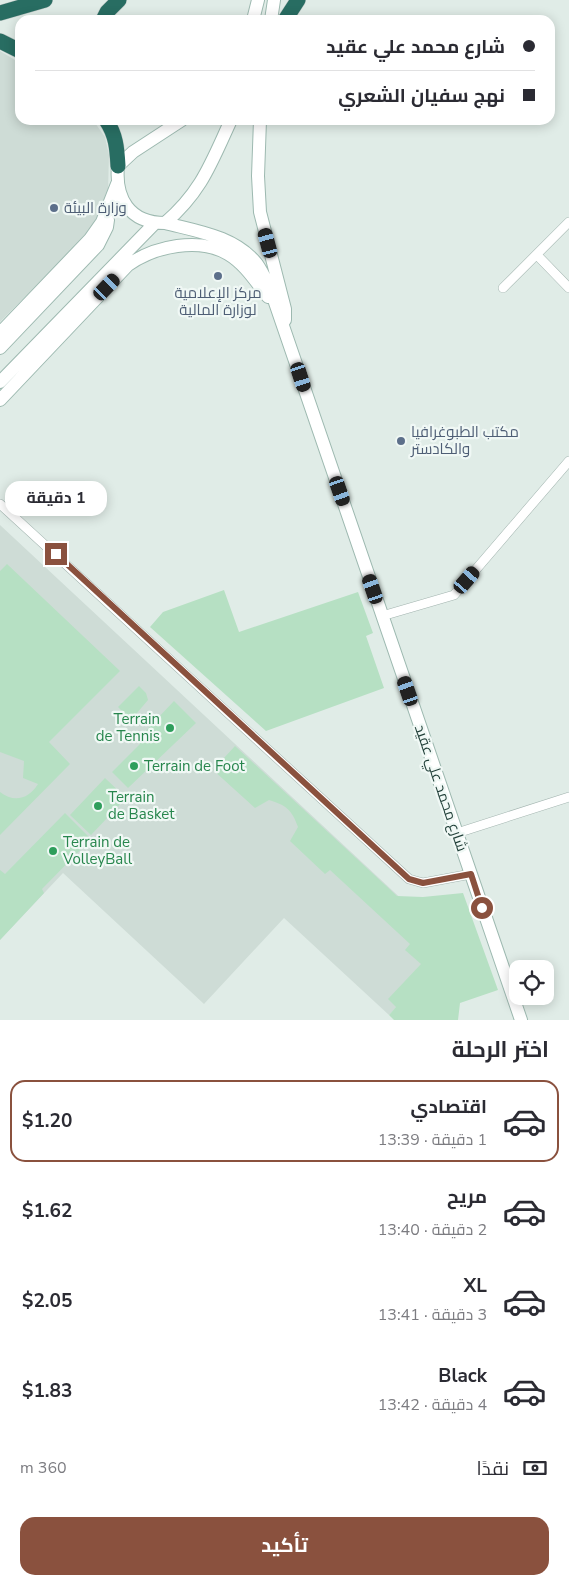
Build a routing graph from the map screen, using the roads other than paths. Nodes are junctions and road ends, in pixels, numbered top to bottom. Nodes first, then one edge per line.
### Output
1 (45, 0) edge
2 (119, 0) edge
3 (258, 0) edge
4 (274, 0) edge
5 (298, 0) edge
6 (0, 13) edge
7 (106, 15) edge
8 (254, 15) edge
9 (272, 15) edge
10 (289, 15) edge
11 (0, 41) edge
12 (15, 48) edge
13 (110, 125) edge
14 (174, 125) edge
15 (229, 125) edge
16 (261, 125) edge
17 (118, 166) junction
18 (116, 184) junction
19 (108, 207) junction
20 (569, 222) edge
21 (160, 223) junction
22 (537, 255) junction
23 (503, 288) dead end
24 (569, 288) edge
25 (275, 305) junction
26 (285, 328) junction
27 (0, 333) edge
28 (0, 348) edge
29 (0, 382) edge
30 (0, 400) edge
31 (569, 461) edge
32 (0, 504) edge
33 (382, 616) junction
34 (569, 797) edge
35 (457, 833) junction
36 (471, 874) junction
37 (521, 1020) edge

1 - 6 highway
2 - 7 highway
3 - 8 street
4 - 9 street
5 - 10 highway
11 - 12 highway
13 - 17 highway
14 - 17 street
15 - 21 street
16 - 26 street
17 - 18 street
18 - 19 street
18 - 21 street
19 - 27 street
19 - 28 street
20 - 22 street
21 - 25 street
21 - 29 street
22 - 23 street
22 - 24 street
25 - 26 street
25 - 30 street
26 - 33 street, شارع محمد علي عقيد
31 - 33 street
32 - 36 street
33 - 35 street, شارع محمد علي عقيد
34 - 35 street
35 - 36 street, شارع محمد علي عقيد
36 - 37 street, شارع محمد علي عقيد

